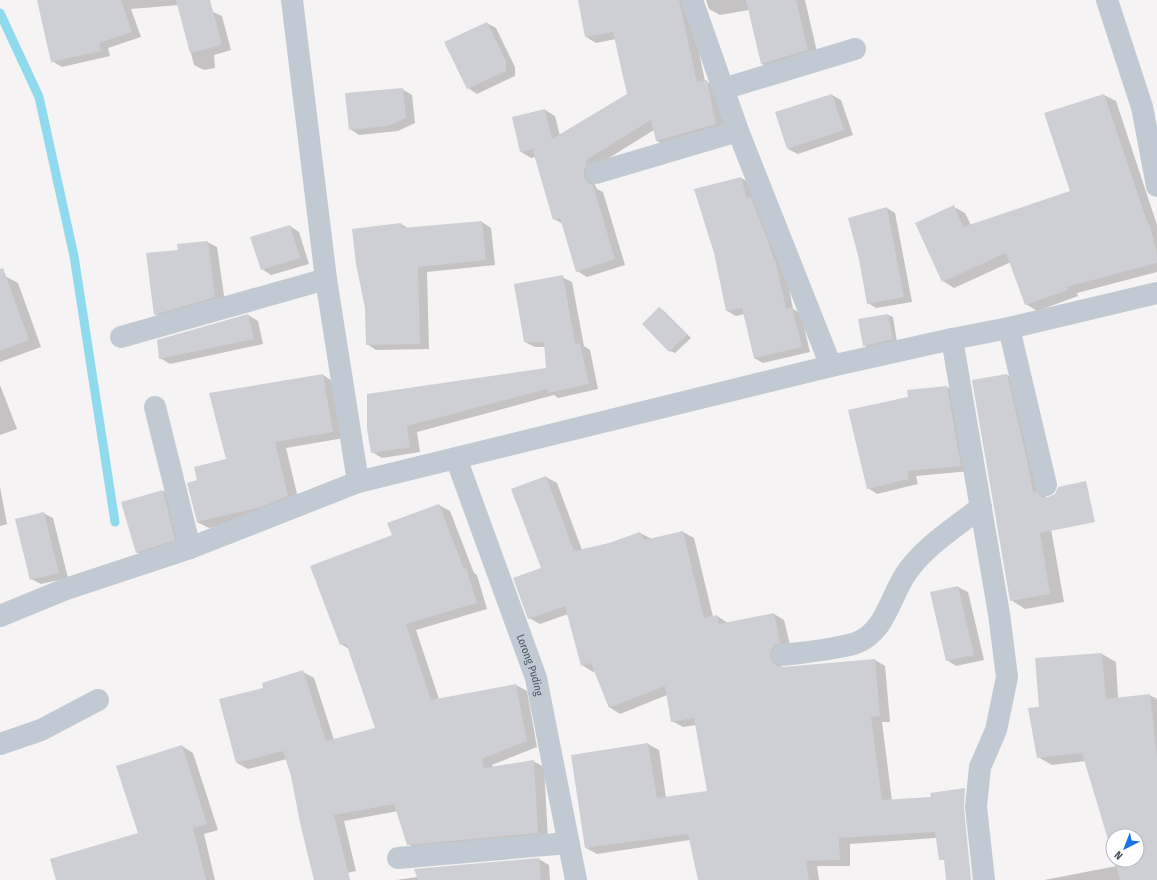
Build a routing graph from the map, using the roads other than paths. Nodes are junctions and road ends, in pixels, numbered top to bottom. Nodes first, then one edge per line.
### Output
1 (292, 0) edge
2 (692, 0) edge
3 (1107, 0) edge
4 (855, 49) dead end
5 (723, 89) junction
6 (738, 131) junction
7 (596, 173) dead end
8 (1157, 186) edge
9 (326, 279) junction
10 (1157, 293) edge
11 (1009, 328) junction
12 (121, 337) dead end
13 (952, 339) junction
14 (831, 366) junction
15 (155, 407) dead end
16 (456, 458) junction
17 (358, 482) junction
18 (1046, 485) dead end
19 (981, 507) junction
20 (190, 548) junction
21 (0, 616) edge
22 (782, 655) dead end
23 (98, 700) dead end
24 (0, 744) edge
25 (568, 842) junction
26 (398, 858) dead end
27 (576, 880) edge
28 (984, 880) edge

1 - 9 street
2 - 5 street
3 - 8 street
4 - 5 street
5 - 6 street
6 - 7 street
6 - 14 street
9 - 12 street
9 - 17 street
10 - 11 street
11 - 13 street
11 - 18 street
13 - 14 street
13 - 19 street
14 - 16 street
15 - 20 street
16 - 17 street
16 - 25 street, Lorong Puding
17 - 20 street
19 - 22 street
19 - 28 street
20 - 21 street
23 - 24 street
25 - 26 street
25 - 27 street, Lorong Puding

